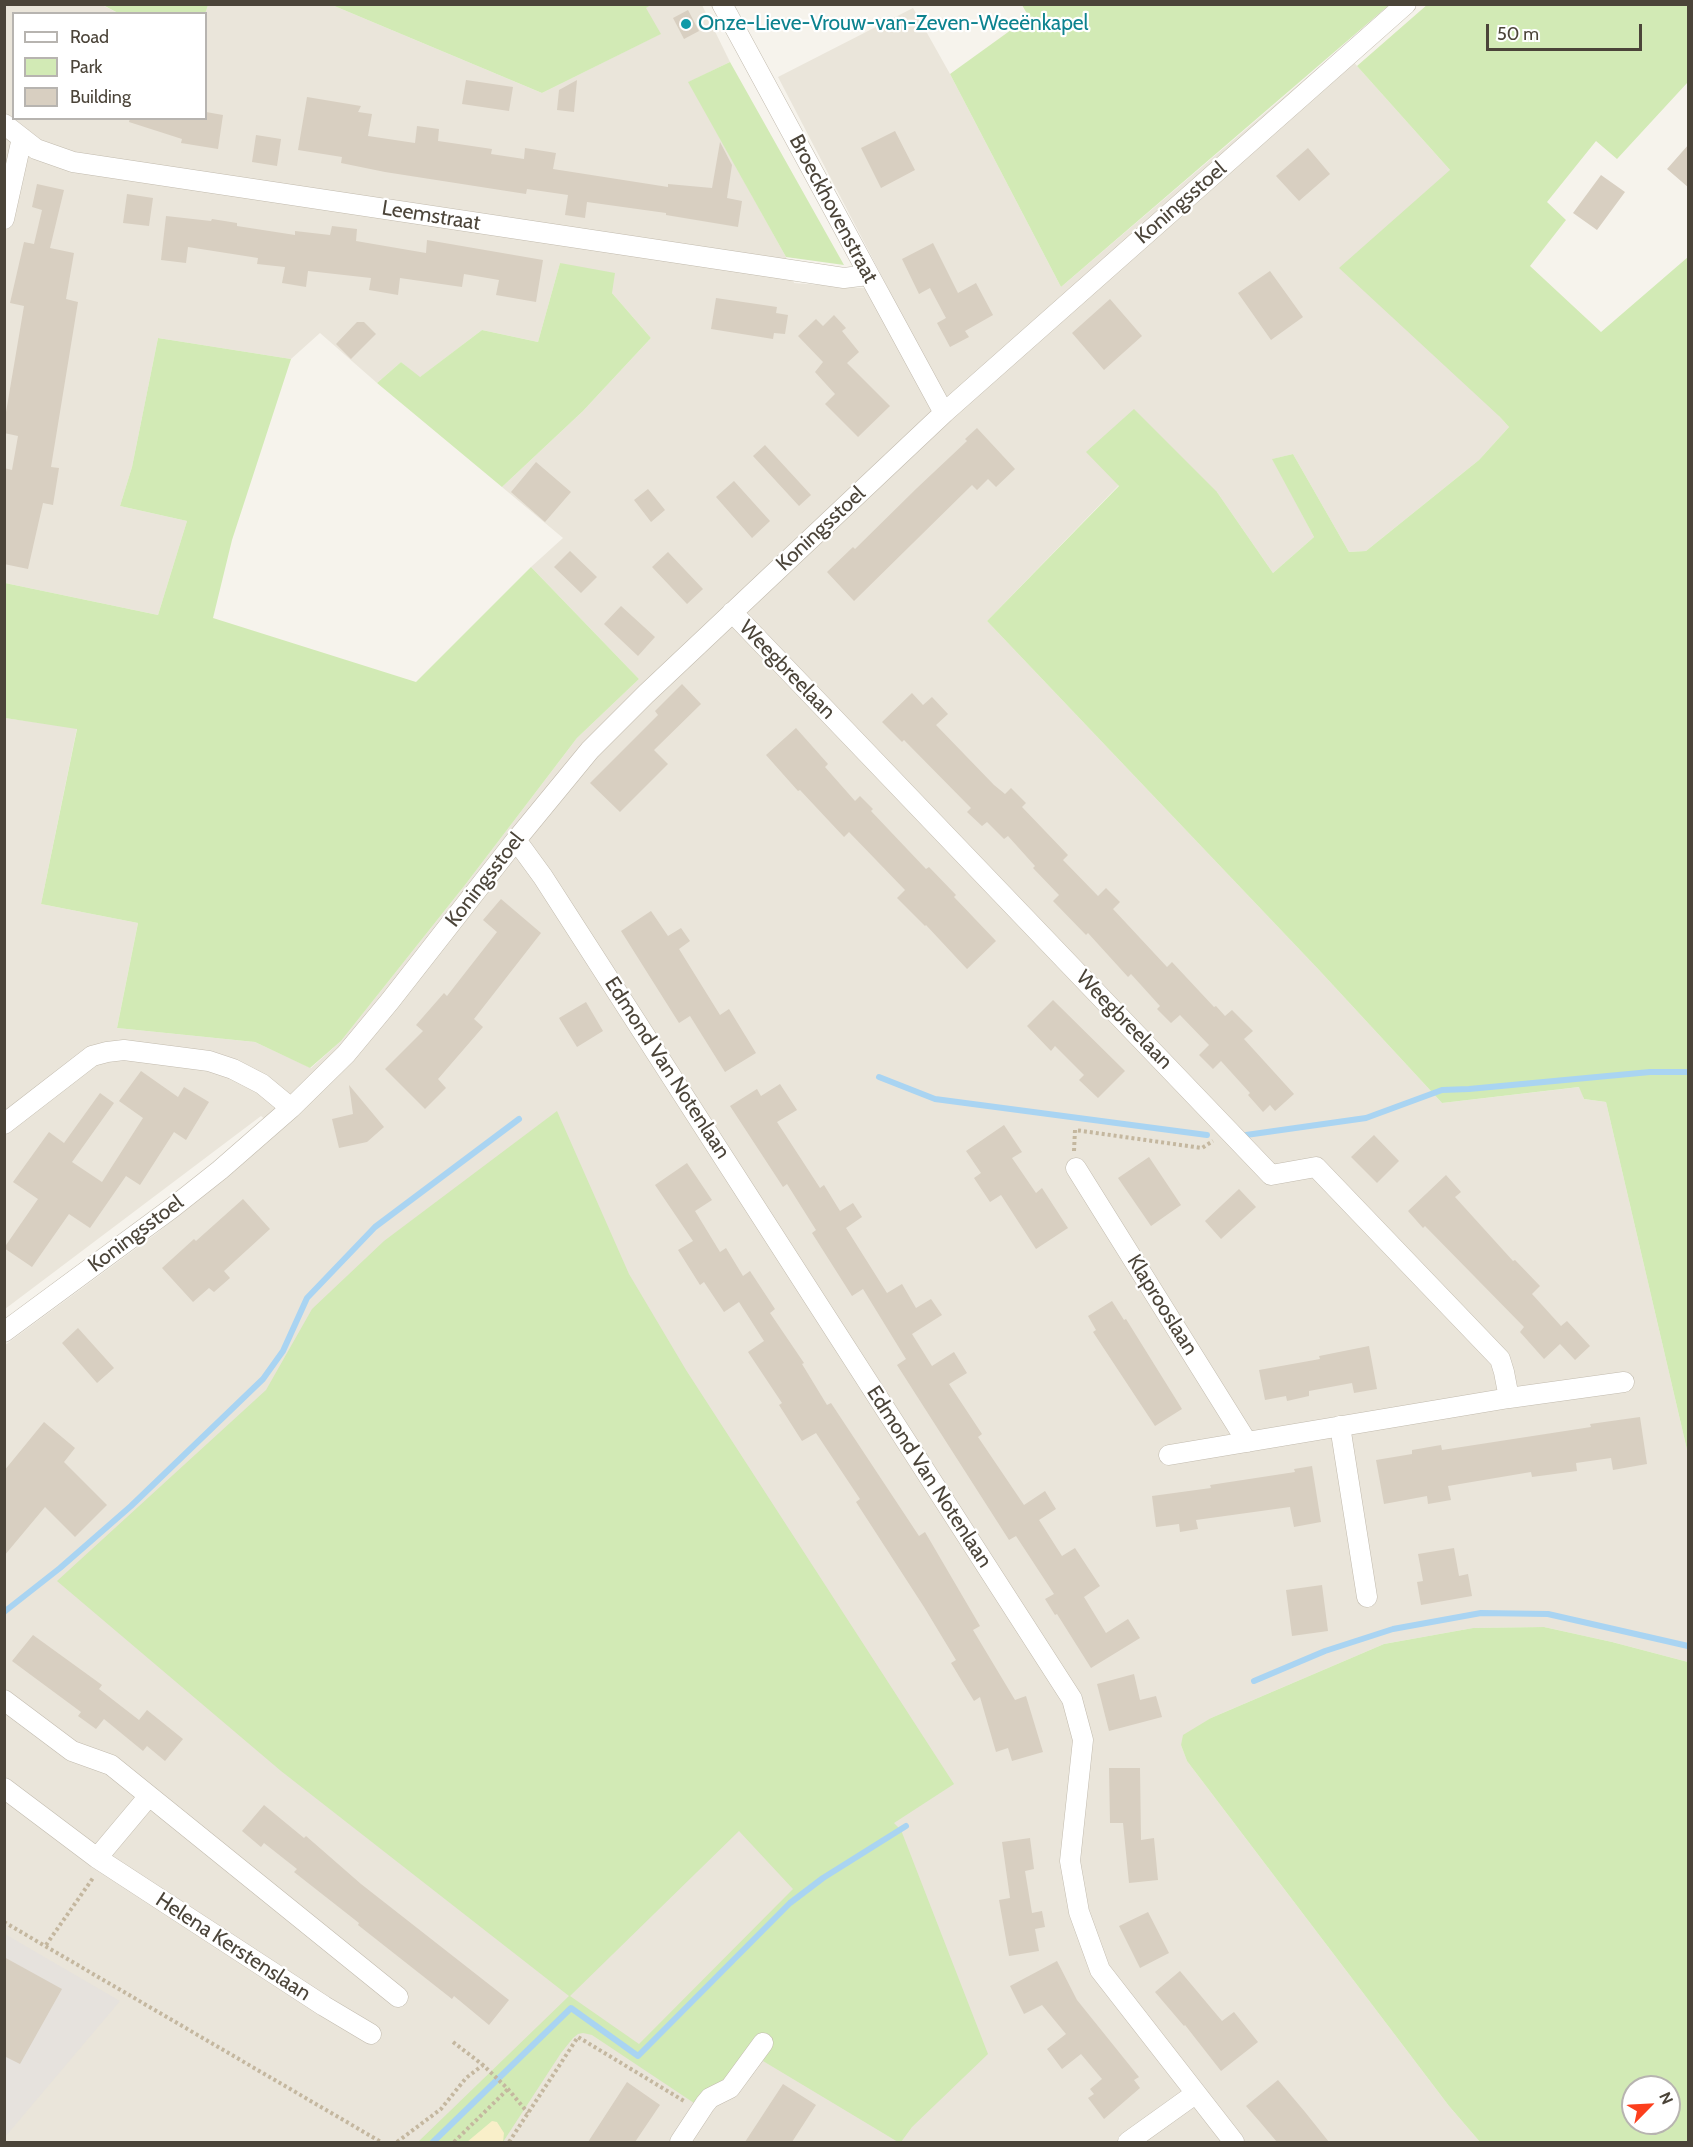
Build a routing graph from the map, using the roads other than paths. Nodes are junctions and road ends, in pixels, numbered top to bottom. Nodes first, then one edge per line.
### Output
1 (722, 4) edge
2 (1406, 4) edge
3 (4, 124) edge
4 (22, 138) junction
5 (4, 219) edge
6 (868, 275) junction
7 (944, 413) junction
8 (732, 612) junction
9 (516, 840) junction
10 (291, 1108) junction
11 (4, 1124) edge
12 (1076, 1168) road end
13 (4, 1332) edge
14 (1624, 1382) dead end
15 (1509, 1398) junction
16 (1340, 1426) junction
17 (1247, 1442) junction
18 (1169, 1455) dead end
19 (1366, 1597) dead end
20 (4, 1700) edge
21 (4, 1788) edge
22 (149, 1796) junction
23 (101, 1860) junction
24 (398, 1996) dead end
25 (371, 2034) dead end
26 (763, 2043) dead end
27 (1195, 2094) junction
28 (680, 2142) edge
29 (1128, 2142) edge
30 (1234, 2142) edge

1 - 6 street, Broeckhovenstraat
2 - 7 street, Koningsstoel
3 - 4 street, Leemstraat
4 - 5 street
4 - 6 street, Leemstraat
6 - 7 street, Broeckhovenstraat
7 - 8 street, Koningsstoel
8 - 9 street, Koningsstoel
8 - 15 street, Weegbreelaan
9 - 10 street, Koningsstoel
9 - 27 street, Edmond Van Notenlaan
10 - 11 street
10 - 13 street, Koningsstoel
12 - 17 street, Klaprooslaan
14 - 15 street
15 - 16 street
16 - 17 street
16 - 19 street
17 - 18 street
20 - 22 street
21 - 23 street, Helena Kerstenslaan
22 - 23 street
22 - 24 street
23 - 25 street, Helena Kerstenslaan
26 - 28 street
27 - 29 street
27 - 30 street, Edmond Van Notenlaan

